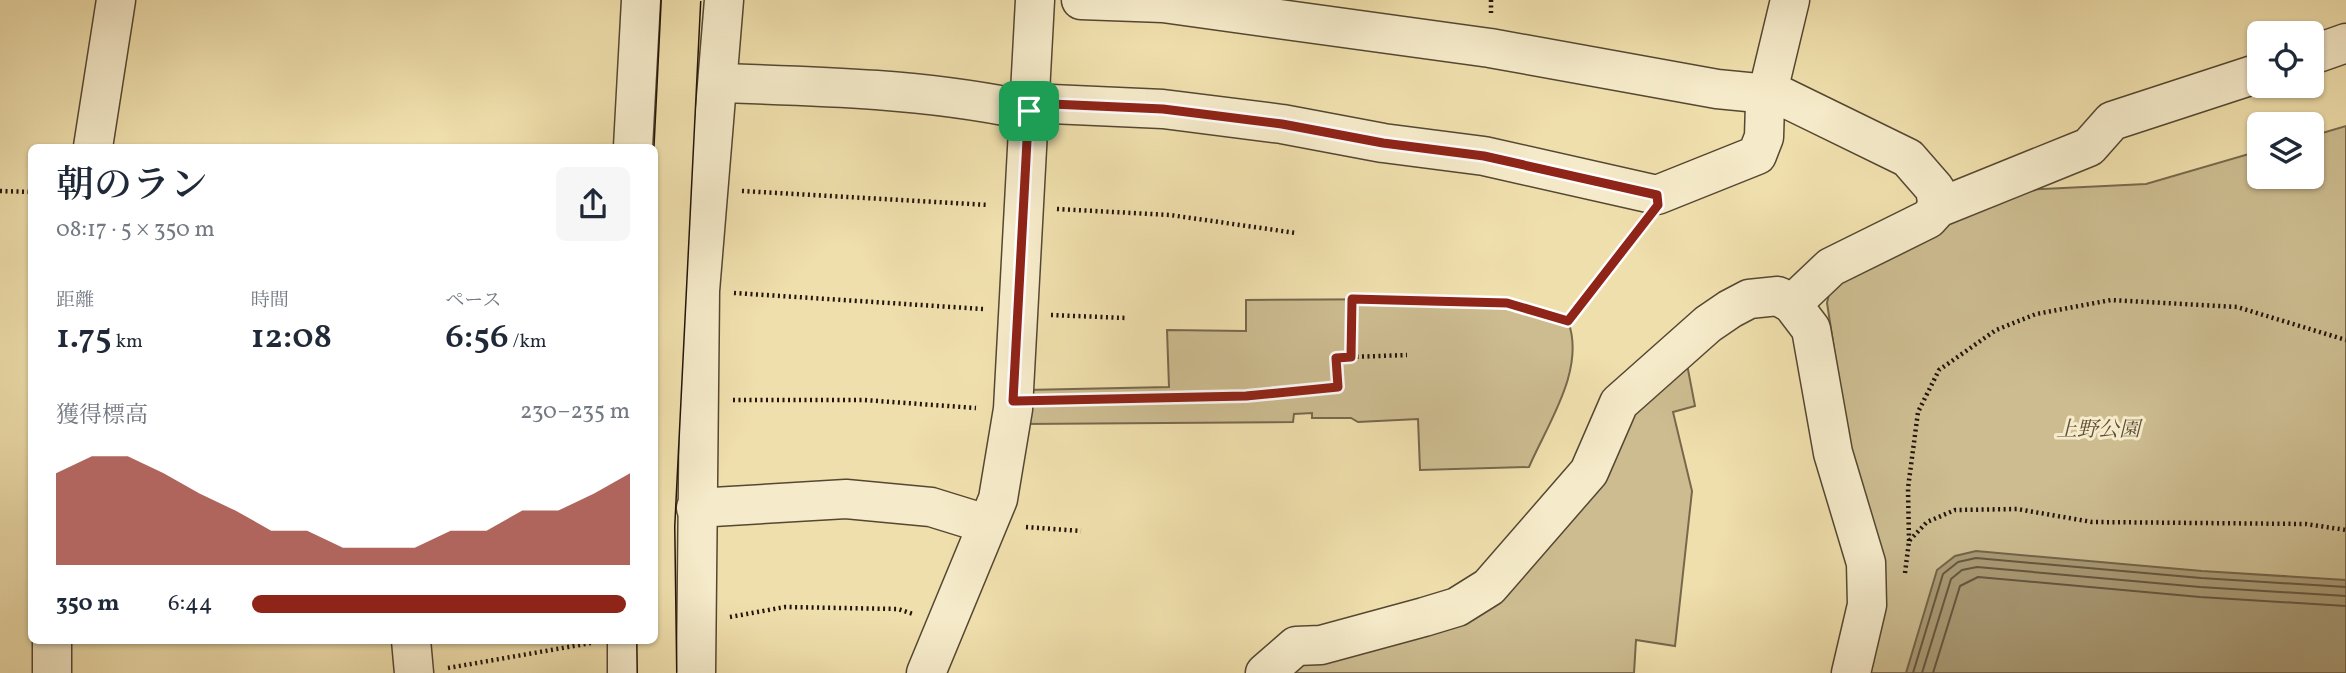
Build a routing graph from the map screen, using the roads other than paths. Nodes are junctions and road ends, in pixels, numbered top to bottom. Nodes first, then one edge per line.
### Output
1 (116, 0) edge
2 (641, 0) edge
3 (681, 0) edge
4 (724, 0) edge
5 (1035, 0) edge
6 (1081, 0) edge
7 (1790, 0) edge
8 (2346, 43) edge
9 (2324, 51) edge
10 (2247, 77) edge
11 (718, 83) junction
12 (1768, 95) junction
13 (1029, 107) junction
14 (93, 144) edge
15 (633, 144) edge
16 (1938, 208) junction
17 (1792, 304) junction
18 (658, 465) edge
19 (696, 508) junction
20 (986, 524) junction
21 (965, 575) junction
22 (413, 644) edge
23 (627, 644) edge
24 (657, 644) edge
25 (425, 672) edge
26 (627, 673) edge
27 (657, 673) edge
28 (696, 673) edge
29 (904, 673) edge
30 (926, 673) edge
31 (1265, 673) edge
32 (1851, 673) edge

1 - 14 street
2 - 15 street
3 - 18 highway, bridge
4 - 11 street
5 - 13 street
6 - 12 street
7 - 12 street
8 - 9 street
10 - 16 street
11 - 13 street
11 - 19 street
12 - 13 street
12 - 16 street
13 - 20 street
16 - 17 street
17 - 31 street
17 - 32 street
19 - 20 street
19 - 28 street
20 - 21 street
21 - 29 street
21 - 30 street
22 - 25 street
23 - 26 street
24 - 27 highway, bridge

